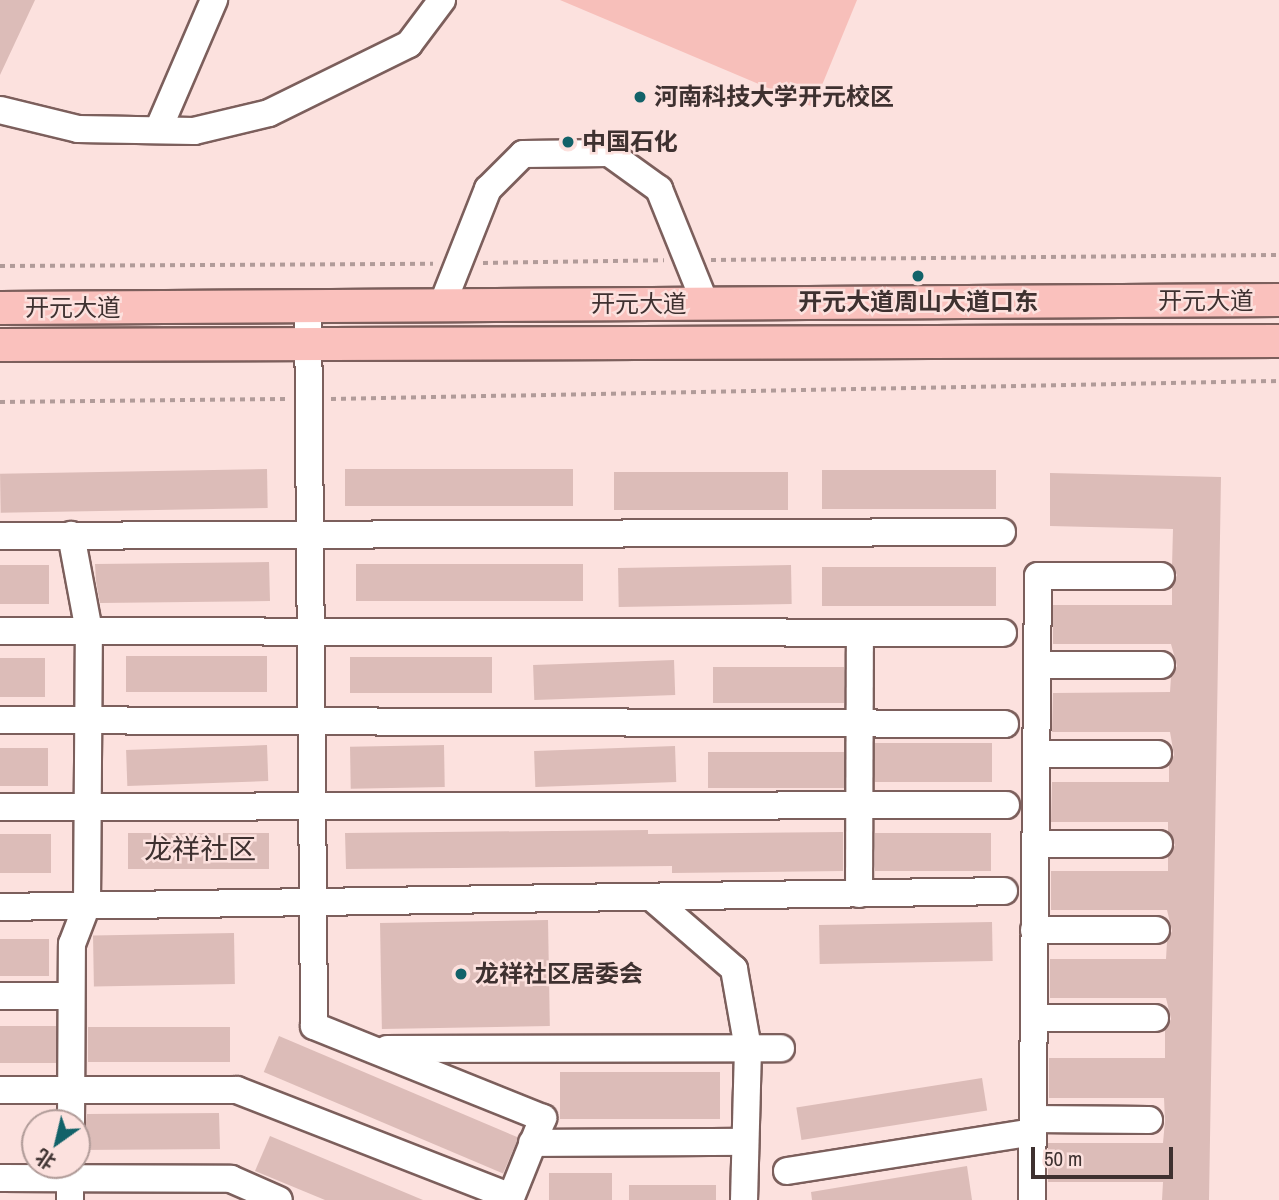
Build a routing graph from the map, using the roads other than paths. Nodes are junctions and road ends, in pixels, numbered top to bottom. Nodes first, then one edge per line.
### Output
1 (214, 0) edge
2 (442, 0) edge
3 (0, 110) edge
4 (158, 130) junction
5 (1279, 300) edge
6 (705, 303) junction
7 (442, 305) junction
8 (307, 306) junction
9 (0, 308) edge
10 (1279, 341) edge
11 (308, 343) junction
12 (0, 345) edge
13 (1003, 533) dead end
14 (71, 535) junction
15 (309, 535) junction
16 (0, 536) edge
17 (1161, 576) dead end
18 (0, 631) edge
19 (89, 631) junction
20 (310, 632) junction
21 (860, 633) junction
22 (1003, 633) dead end
23 (1037, 665) junction
24 (1161, 665) dead end
25 (0, 720) edge
26 (88, 720) junction
27 (311, 721) junction
28 (860, 723) junction
29 (1005, 724) dead end
30 (1036, 754) junction
31 (1158, 754) dead end
32 (859, 805) junction
33 (1006, 805) dead end
34 (0, 807) edge
35 (87, 807) junction
36 (312, 807) junction
37 (1035, 844) junction
38 (1159, 844) dead end
39 (1003, 891) dead end
40 (859, 894) junction
41 (651, 897) junction
42 (312, 902) junction
43 (86, 905) junction
44 (0, 907) edge
45 (1034, 930) junction
46 (1156, 930) dead end
47 (0, 996) edge
48 (71, 996) junction
49 (1034, 1018) junction
50 (1155, 1018) dead end
51 (748, 1048) junction
52 (782, 1048) dead end
53 (371, 1049) junction
54 (0, 1090) edge
55 (71, 1090) junction
56 (71, 1109) edge
57 (1149, 1120) dead end
58 (1033, 1125) junction
59 (745, 1142) junction
60 (532, 1143) junction
61 (787, 1171) dead end
62 (0, 1178) edge
63 (70, 1181) edge
64 (510, 1199) edge
65 (279, 1200) edge
66 (744, 1200) edge
67 (1032, 1200) edge

1 - 4 street
2 - 4 street
3 - 4 street
5 - 6 main road, 开元大道
6 - 7 main road, 开元大道
6 - 7 street
7 - 8 main road, 开元大道
8 - 9 main road, 开元大道
8 - 11 street
10 - 11 main road, 开元大道
11 - 12 main road, 开元大道
11 - 15 street
13 - 15 street
14 - 15 street
14 - 16 street
14 - 19 street
15 - 20 street
17 - 23 street
18 - 19 street
19 - 20 street
19 - 26 street
20 - 21 street
20 - 27 street
21 - 22 street
21 - 28 street
23 - 24 street
23 - 30 street
25 - 26 street
26 - 27 street
26 - 35 street
27 - 28 street
27 - 36 street
28 - 29 street
28 - 32 street
30 - 31 street
30 - 37 street
32 - 33 street
32 - 36 street
32 - 40 street
34 - 35 street
35 - 36 street
35 - 43 street
36 - 42 street
37 - 38 street
37 - 45 street
39 - 40 street
40 - 41 street
41 - 42 street
41 - 51 street
42 - 43 street
42 - 53 street
43 - 44 street
43 - 48 street
45 - 46 street
45 - 49 street
47 - 48 street
48 - 55 street
49 - 50 street
49 - 58 street
51 - 52 street
51 - 53 street
51 - 59 street
53 - 60 street
54 - 55 street
55 - 56 street
55 - 64 street
57 - 58 street
58 - 61 street
58 - 67 street
59 - 60 street
59 - 66 street
60 - 64 street
62 - 63 street
63 - 65 street

